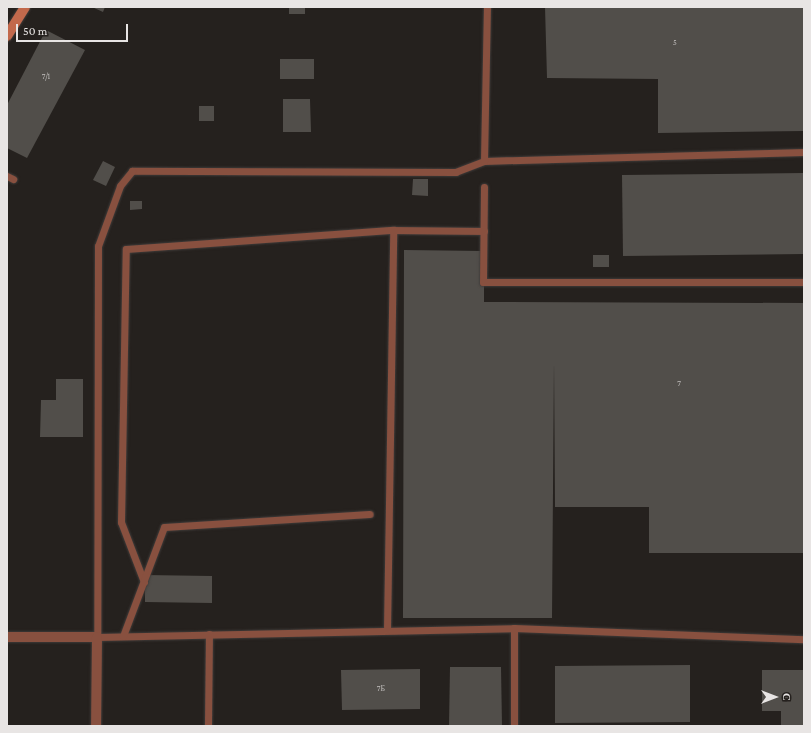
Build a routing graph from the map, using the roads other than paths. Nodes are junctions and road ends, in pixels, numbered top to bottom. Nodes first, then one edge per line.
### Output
1 (24, 7) edge
2 (487, 7) edge
3 (7, 36) edge
4 (804, 152) edge
5 (484, 161) junction
6 (484, 187) dead end
7 (393, 230) junction
8 (484, 231) junction
9 (804, 282) edge
10 (370, 514) dead end
11 (144, 582) junction
12 (514, 628) junction
13 (387, 630) junction
14 (209, 634) junction
15 (123, 636) junction
16 (7, 637) edge
17 (97, 637) junction
18 (804, 639) edge
19 (96, 726) edge
20 (208, 726) edge
21 (514, 726) edge

1 - 3 street
2 - 5 lane
4 - 5 lane
5 - 17 lane
6 - 8 lane
7 - 8 lane
7 - 11 lane
7 - 13 lane
8 - 9 lane
10 - 11 lane
11 - 15 lane
12 - 13 lane
12 - 18 lane
12 - 21 lane
13 - 14 lane
14 - 15 lane
14 - 20 lane
15 - 17 lane
16 - 17 street
17 - 19 street

